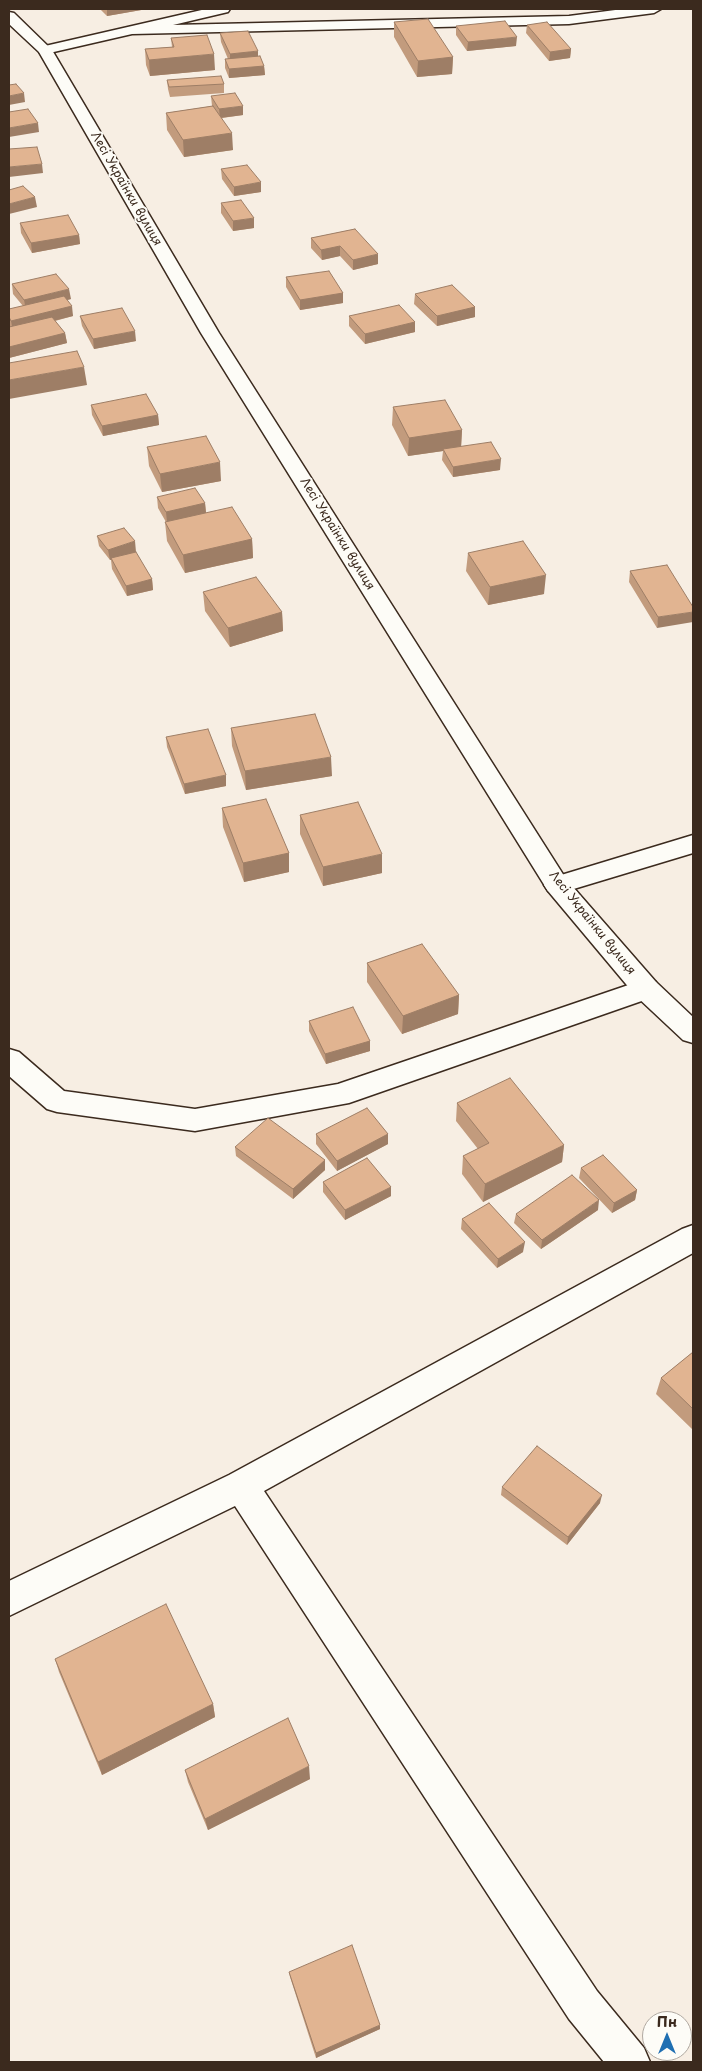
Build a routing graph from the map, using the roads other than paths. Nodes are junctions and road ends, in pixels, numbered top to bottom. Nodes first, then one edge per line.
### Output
1 (223, 9) edge
2 (654, 9) edge
3 (9, 16) edge
4 (132, 30) junction
5 (45, 50) junction
6 (693, 844) edge
7 (558, 885) junction
8 (646, 989) junction
9 (693, 1033) edge
10 (9, 1060) edge
11 (693, 1238) edge
12 (241, 1486) junction
13 (9, 1598) edge
14 (630, 2062) edge

1 - 4 street
2 - 4 street
3 - 5 street, Лесі Українки вулиця
4 - 5 street
5 - 7 street, Лесі Українки вулиця
6 - 7 street
7 - 8 street, Лесі Українки вулиця
8 - 9 street, Лесі Українки вулиця
8 - 10 street
11 - 12 street
12 - 13 street
12 - 14 street

